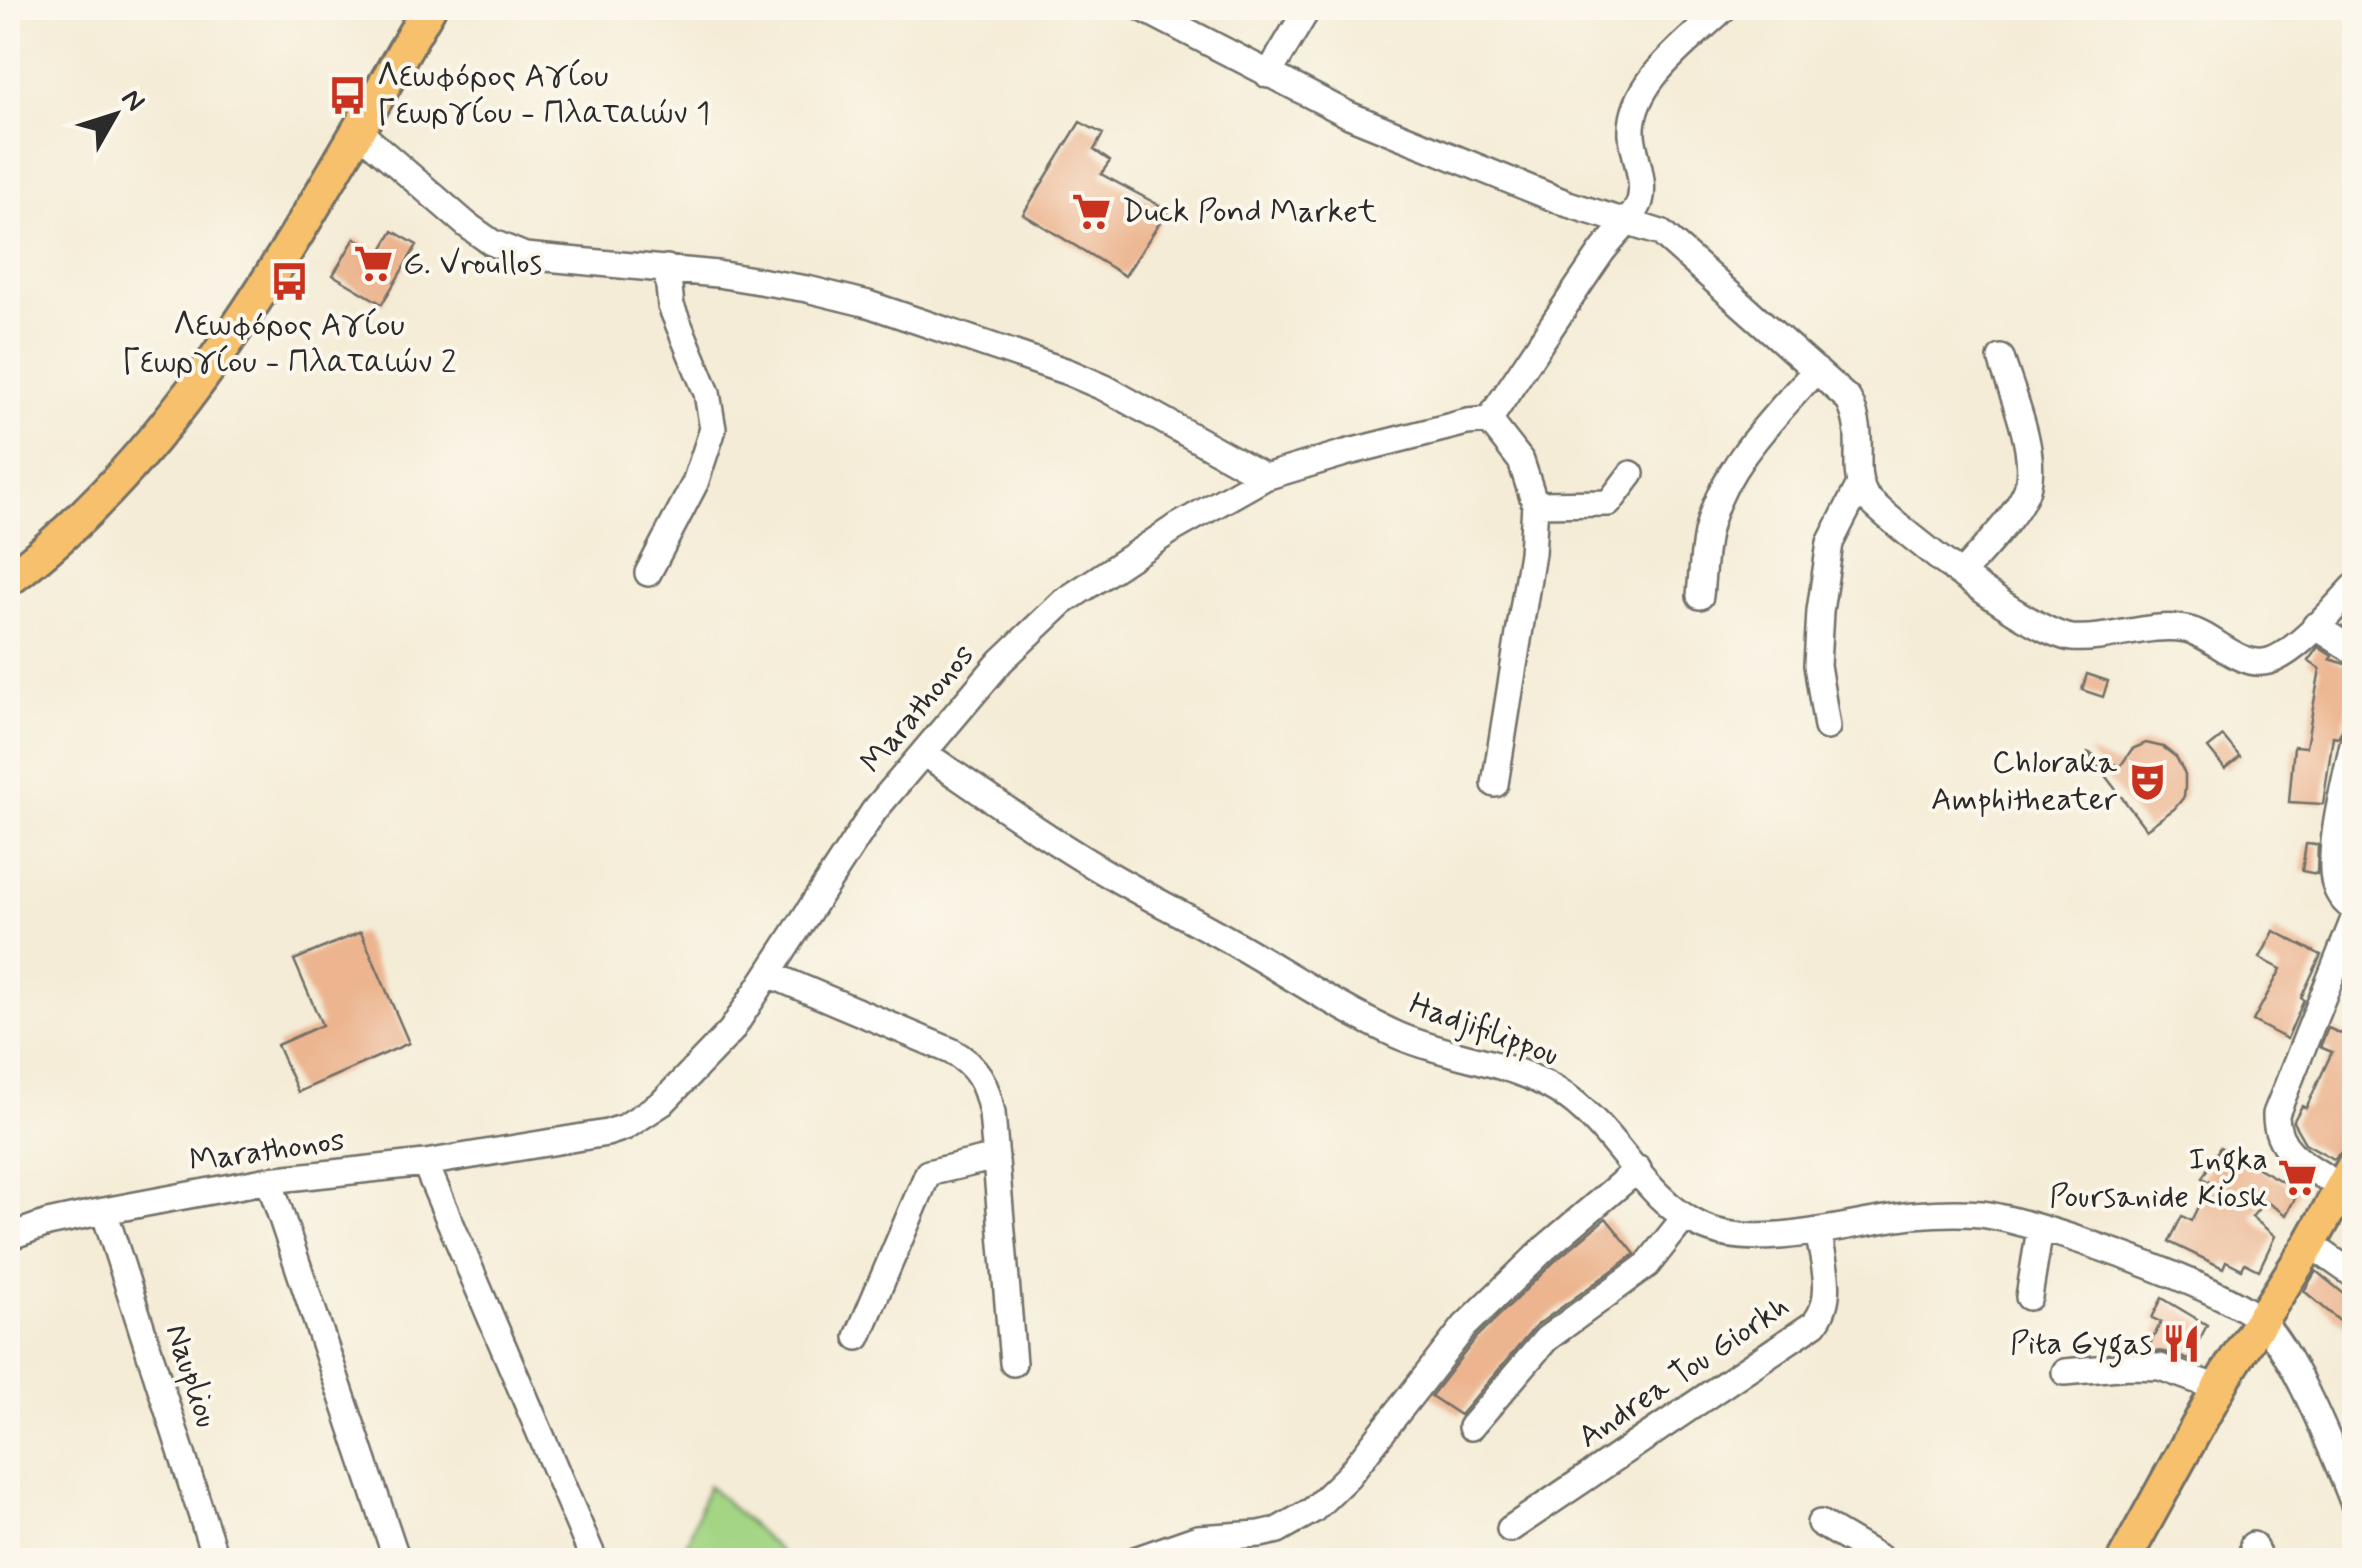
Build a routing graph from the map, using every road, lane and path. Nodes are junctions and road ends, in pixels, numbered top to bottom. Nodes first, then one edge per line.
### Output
1 (429, 8) edge
2 (1142, 8) edge
3 (1308, 8) edge
4 (1724, 8) edge
5 (1268, 75) junction
6 (357, 130) junction
7 (1624, 223) junction
8 (667, 268) junction
9 (2001, 358) dead end
10 (1816, 370) junction
11 (1489, 420) junction
12 (1631, 474) dead end
13 (1264, 476) junction
14 (1859, 486) junction
15 (1534, 504) junction
16 (648, 573) dead end
17 (1962, 574) junction
18 (8, 580) edge
19 (2354, 586) edge
20 (1700, 596) dead end
21 (2315, 626) junction
22 (2354, 650) edge
23 (1827, 727) dead end
24 (2354, 739) edge
25 (924, 753) junction
26 (1495, 784) dead end
27 (2354, 909) edge
28 (2354, 920) edge
29 (770, 974) junction
30 (996, 1157) junction
31 (425, 1163) junction
32 (1638, 1170) junction
33 (2348, 1176) edge
34 (269, 1180) junction
35 (104, 1211) junction
36 (1684, 1217) junction
37 (2040, 1229) junction
38 (1818, 1230) junction
39 (8, 1237) edge
40 (2310, 1244) junction
41 (2354, 1275) edge
42 (2029, 1296) dead end
43 (2259, 1319) junction
44 (858, 1337) dead end
45 (1013, 1362) dead end
46 (2065, 1372) dead end
47 (2218, 1388) junction
48 (1471, 1427) dead end
49 (2354, 1504) edge
50 (1820, 1523) dead end
51 (1510, 1528) dead end
52 (1260, 1534) junction
53 (1871, 1558) edge
54 (216, 1560) edge
55 (396, 1560) edge
56 (594, 1560) edge
57 (1135, 1560) edge
58 (1263, 1560) edge
59 (2124, 1560) edge

1 - 6 main road
2 - 5 street
3 - 5 street
4 - 7 street
5 - 7 street
6 - 8 street
6 - 18 main road
7 - 10 street
7 - 11 street
8 - 13 street
8 - 16 street
9 - 17 street
10 - 14 street
10 - 20 street
11 - 13 street, Marathonos
11 - 15 street
12 - 15 street
13 - 25 street, Marathonos
14 - 17 street
14 - 23 street
15 - 26 street
17 - 21 street
19 - 21 street
21 - 22 street
24 - 27 street
25 - 29 street, Marathonos
25 - 32 street, Hadjifilippou
28 - 33 street
29 - 30 street
29 - 31 street, Marathonos
30 - 44 street
30 - 45 street
31 - 34 street, Marathonos
31 - 56 street
32 - 36 street, Hadjifilippou
32 - 52 street
33 - 40 main road
34 - 35 street, Marathonos
34 - 55 street
35 - 39 street, Marathonos
35 - 54 street, Naupliou
36 - 38 street, Hadjifilippou
36 - 48 street
37 - 38 street, Hadjifilippou
37 - 42 street
37 - 43 street, Hadjifilippou
38 - 51 street, Andrea Tou Giorkh
40 - 41 street
40 - 43 main road
43 - 47 main road
43 - 49 street
46 - 47 street
47 - 59 main road
50 - 53 street
52 - 57 street
52 - 58 street

